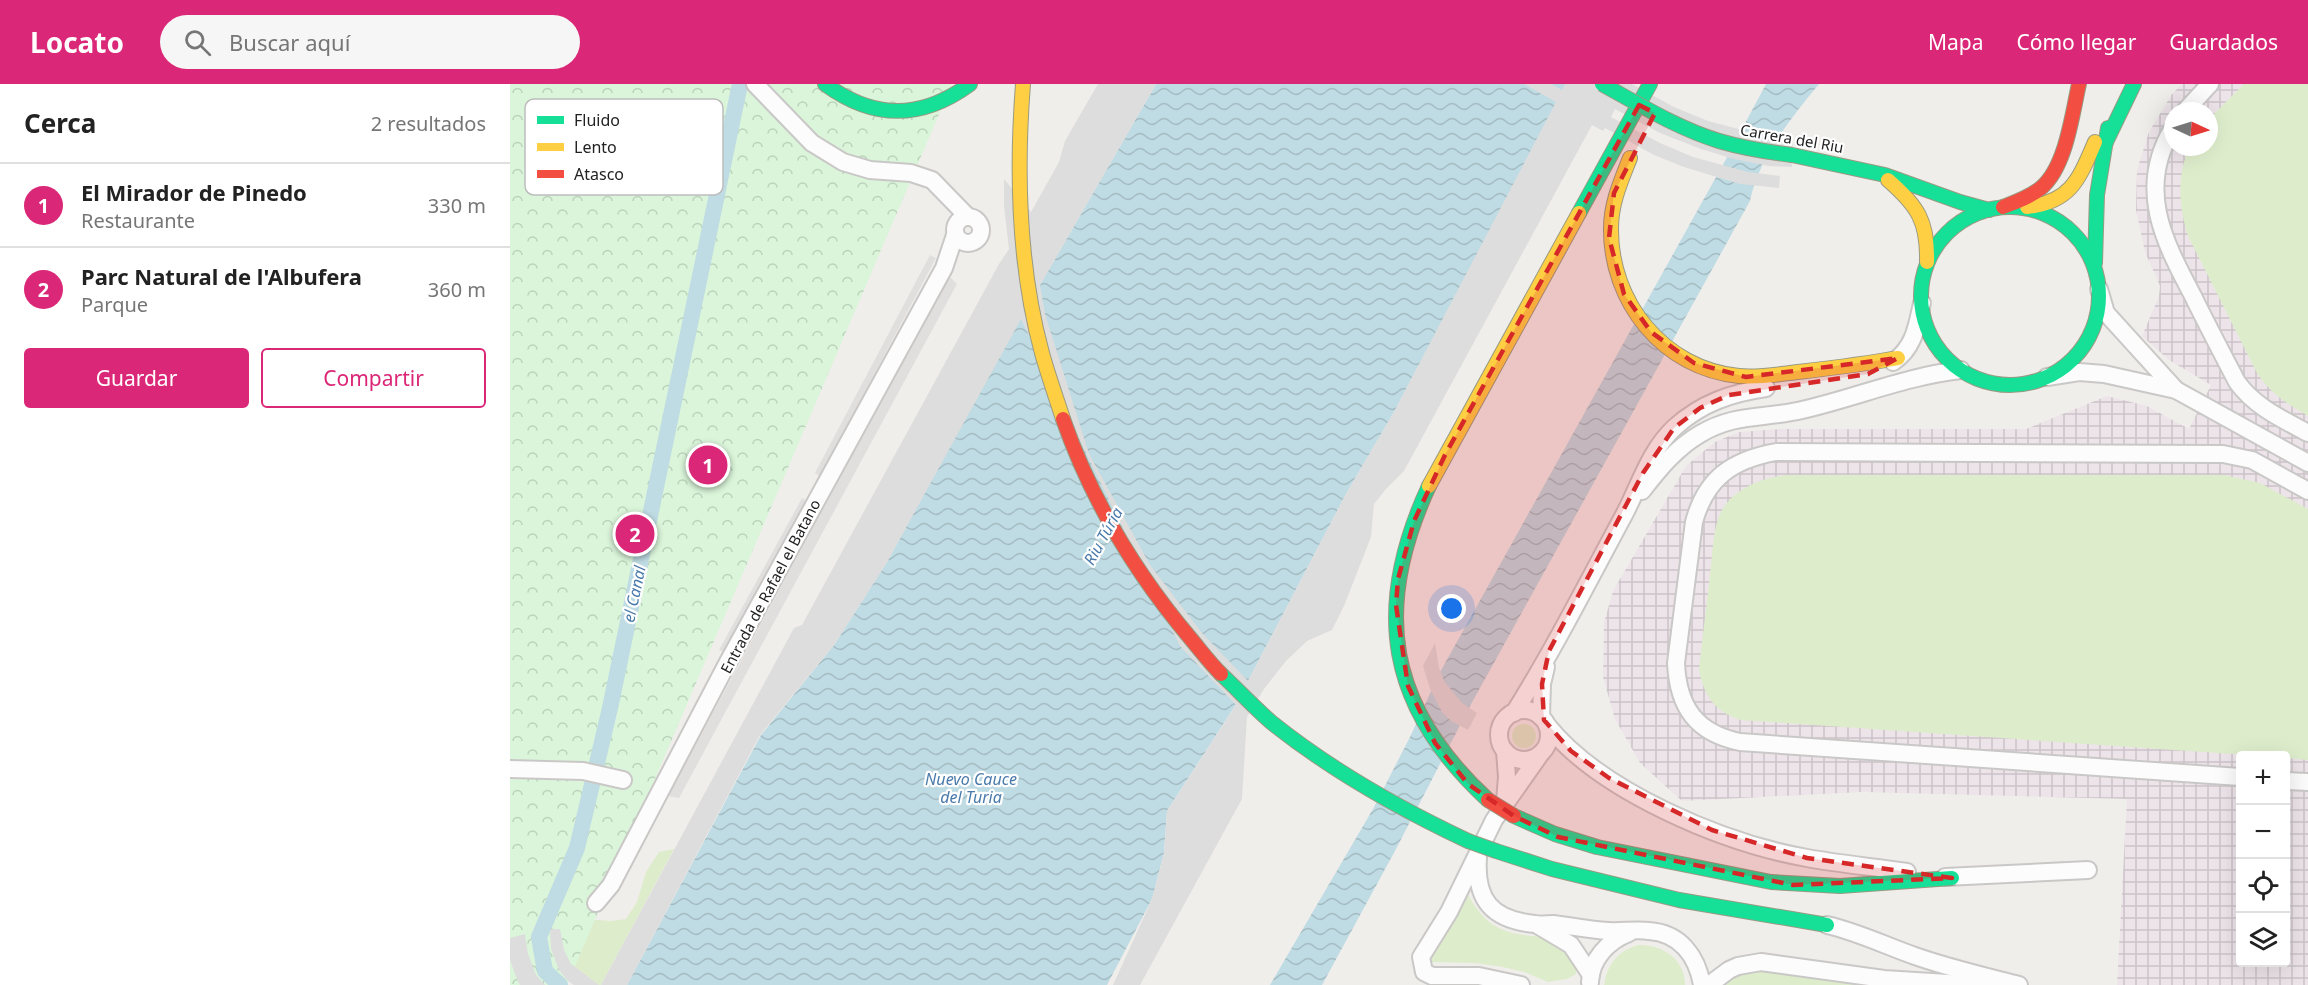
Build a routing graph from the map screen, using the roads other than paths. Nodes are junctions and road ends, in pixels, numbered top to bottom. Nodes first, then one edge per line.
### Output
1 (825, 84) edge
2 (845, 84) edge
3 (957, 84) edge
4 (970, 84) edge
5 (1023, 84) edge
6 (1602, 84) edge
7 (1650, 84) edge
8 (2079, 84) edge
9 (2118, 84) edge
10 (2134, 84) edge
11 (2210, 84) edge
12 (757, 87) edge
13 (2193, 102) edge
14 (1660, 104) dead end
15 (1649, 123) dead end
16 (1638, 143) dead end
17 (2104, 146) junction
18 (2164, 147) edge
19 (1881, 175) junction
20 (2021, 207) junction
21 (1996, 208) junction
22 (1927, 267) junction
23 (2097, 282) junction
24 (1922, 303) junction
25 (1898, 358) junction
26 (1961, 370) junction
27 (2047, 377) junction
28 (2176, 390) junction
29 (2308, 433) edge
30 (2308, 463) edge
31 (2308, 491) edge
32 (1626, 510) junction
33 (1549, 651) junction
34 (1514, 713) junction
35 (1544, 721) junction
36 (1505, 751) junction
37 (1539, 756) junction
38 (510, 769) edge
39 (2236, 777) edge
40 (617, 778) dead end
41 (2290, 780) edge
42 (2308, 782) edge
43 (1502, 806) junction
44 (1473, 848) junction
45 (2088, 870) dead end
46 (1952, 878) junction
47 (596, 903) dead end
48 (1535, 924) junction
49 (1827, 925) joint
50 (1633, 932) junction
51 (1587, 981) edge
52 (1521, 985) edge
53 (1702, 985) edge
54 (1709, 985) edge
55 (1979, 985) edge
56 (2019, 985) edge

1 - 4 main road
2 - 3 main road
5 - 44 main road
6 - 19 main road, Carrera del Riu, bridge
7 - 43 main road
8 - 21 main road
9 - 17 main road
9 - 20 main road
10 - 17 main road
11 - 13 street
12 - 47 street, Entrada de Rafael el Batano
14 - 15 main road
16 - 25 main road
17 - 23 main road
18 - 29 street
19 - 21 main road, Carrera del Riu
19 - 22 main road, Carrera del Riu
20 - 21 main road
20 - 23 main road
21 - 22 main road
22 - 24 main road
23 - 27 main road
23 - 28 street
24 - 25 street
24 - 26 main road
25 - 32 street
26 - 27 main road
26 - 32 street
27 - 28 street
28 - 30 street
31 - 39 street
32 - 33 street
33 - 34 street
33 - 35 street
34 - 35 street
34 - 36 street
35 - 37 street
35 - 46 street
36 - 37 street
36 - 43 street
37 - 43 street
38 - 40 street
41 - 42 street
43 - 44 street
43 - 46 main road
44 - 48 street
44 - 49 main road, bridge
44 - 52 street
45 - 46 street
48 - 50 street
48 - 51 street
49 - 56 street
50 - 51 street
50 - 53 street
54 - 55 street

